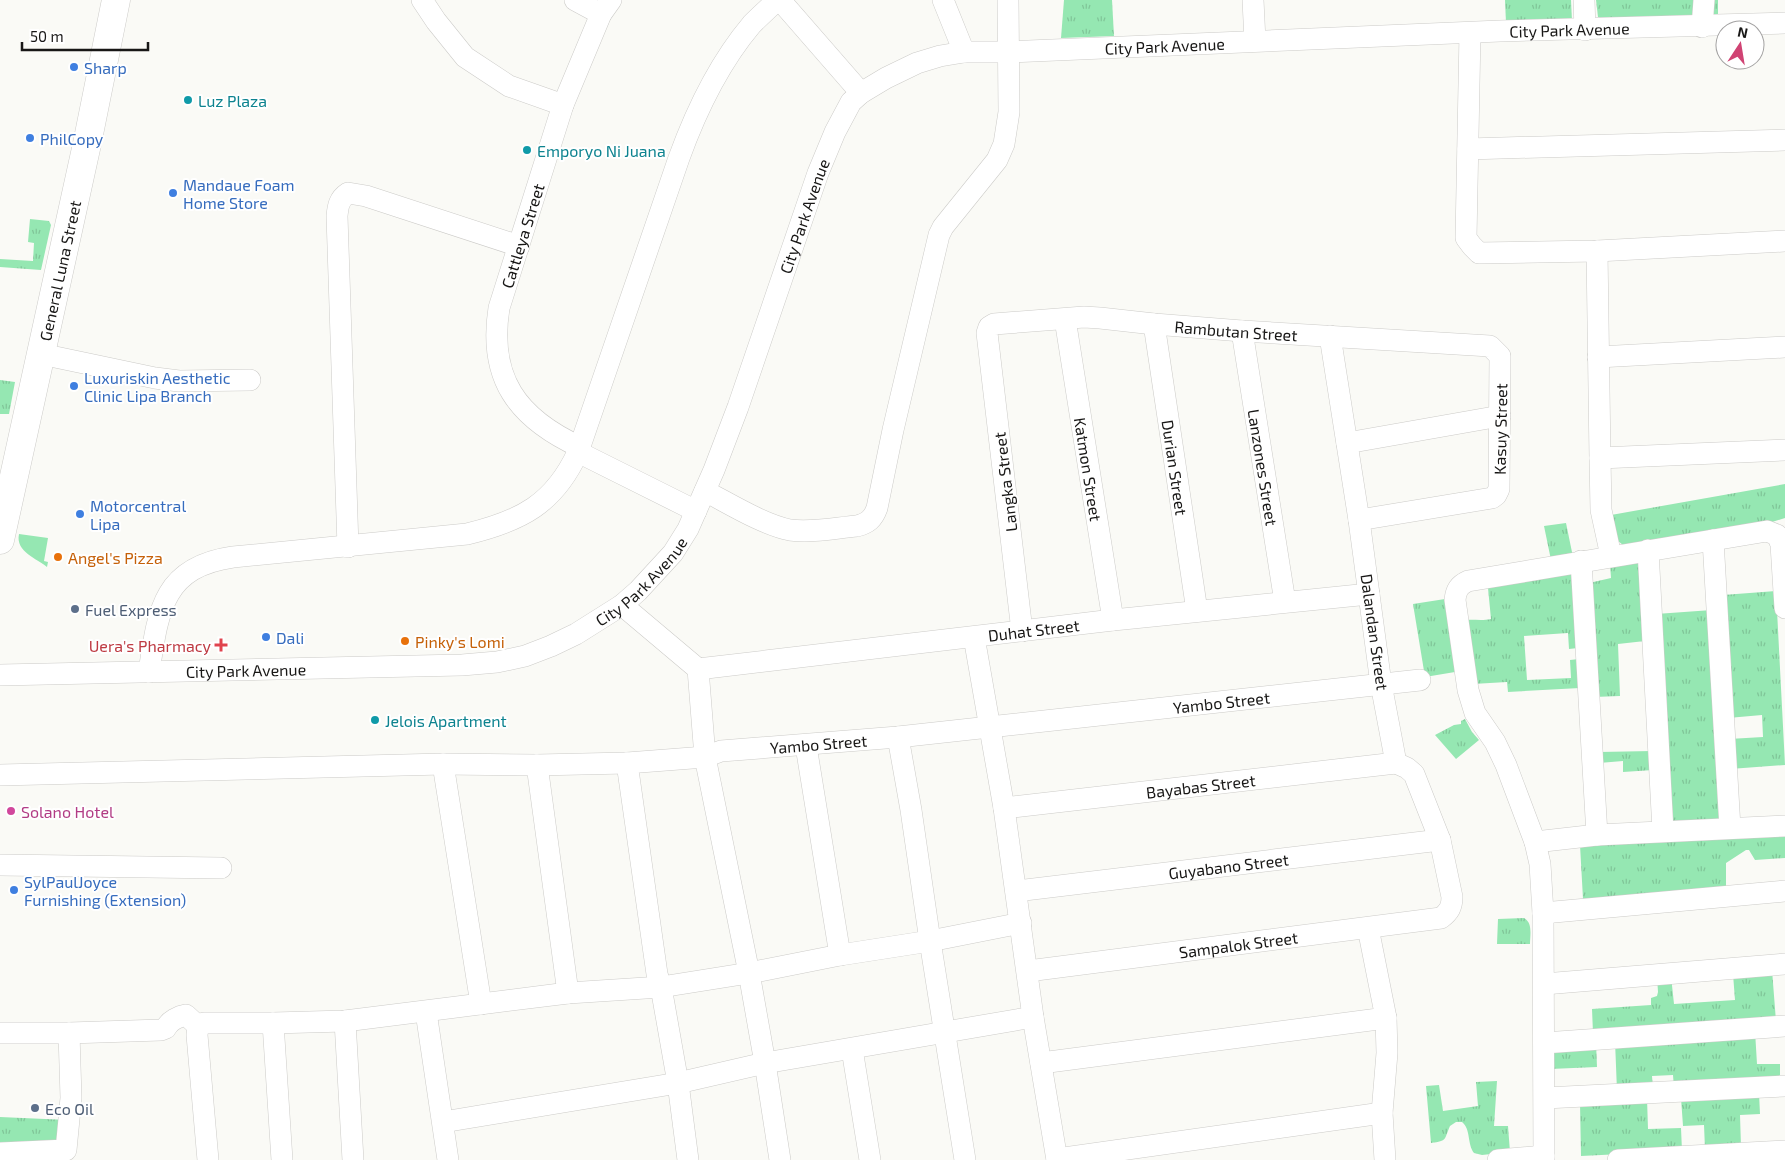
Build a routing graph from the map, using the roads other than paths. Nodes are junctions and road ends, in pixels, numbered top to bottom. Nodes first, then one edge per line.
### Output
1 (116, 0) edge
2 (422, 0) edge
3 (575, 0) edge
4 (778, 0) edge
5 (943, 0) edge
6 (1008, 0) edge
7 (1253, 0) edge
8 (1584, 0) edge
9 (1704, 0) edge
10 (606, 7) edge
11 (1785, 23) edge
12 (1702, 27) junction
13 (1585, 30) junction
14 (1470, 33) junction
15 (1255, 41) junction
16 (964, 52) junction
17 (1007, 52) junction
18 (861, 93) junction
19 (563, 105) junction
20 (1785, 140) edge
21 (1468, 149) junction
22 (1785, 241) edge
23 (520, 246) junction
24 (1597, 251) junction
25 (1065, 319) junction
26 (1154, 324) junction
27 (1242, 330) junction
28 (987, 333) joint
29 (1330, 336) junction
30 (1490, 346) joint
31 (1785, 347) edge
32 (41, 354) junction
33 (1598, 357) junction
34 (250, 380) dead end
35 (1500, 416) junction
36 (1347, 443) junction
37 (579, 449) junction
38 (1785, 450) edge
39 (1600, 458) junction
40 (705, 491) junction
41 (5, 495) edge
42 (696, 511) junction
43 (1359, 520) junction
44 (0, 540) edge
45 (1713, 540) junction
46 (348, 547) junction
47 (1648, 550) junction
48 (1611, 556) junction
49 (1581, 561) junction
50 (1784, 572) edge
51 (1369, 594) junction
52 (1285, 602) junction
53 (622, 605) junction
54 (1785, 608) edge
55 (1197, 611) junction
56 (1113, 620) junction
57 (1022, 631) junction
58 (974, 637) junction
59 (698, 669) junction
60 (149, 672) junction
61 (0, 675) edge
62 (1420, 680) dead end
63 (1381, 684) junction
64 (989, 727) junction
65 (898, 737) junction
66 (806, 746) junction
67 (705, 757) junction
68 (627, 763) junction
69 (1396, 763) junction
70 (443, 764) junction
71 (537, 764) junction
72 (0, 775) edge
73 (1004, 808) junction
74 (1785, 826) edge
75 (1730, 828) junction
76 (1663, 831) junction
77 (1597, 835) junction
78 (1440, 840) junction
79 (1535, 842) junction
80 (0, 865) edge
81 (222, 868) dead end
82 (1016, 891) junction
83 (1785, 892) edge
84 (1544, 914) junction
85 (1020, 923) junction
86 (1368, 928) junction
87 (930, 941) junction
88 (840, 955) junction
89 (1785, 964) edge
90 (1028, 971) junction
91 (749, 973) junction
92 (1544, 984) junction
93 (661, 987) junction
94 (568, 994) junction
95 (481, 1004) junction
96 (426, 1012) junction
97 (1033, 1017) junction
98 (1386, 1018) junction
99 (345, 1021) junction
100 (273, 1023) junction
101 (198, 1026) junction
102 (1785, 1026) edge
103 (0, 1033) edge
104 (69, 1033) junction
105 (945, 1033) junction
106 (1544, 1043) junction
107 (852, 1049) junction
108 (765, 1063) junction
109 (1041, 1063) junction
110 (678, 1083) junction
111 (1785, 1086) edge
112 (1545, 1098) junction
113 (1382, 1113) junction
114 (443, 1122) junction
115 (1785, 1151) edge
116 (0, 1153) edge
117 (1544, 1158) edge
118 (208, 1160) edge
119 (282, 1160) edge
120 (353, 1160) edge
121 (448, 1160) edge
122 (688, 1160) edge
123 (780, 1160) edge
124 (870, 1160) edge
125 (964, 1160) edge
126 (1057, 1160) edge
127 (1385, 1160) edge
128 (1498, 1160) edge
129 (1618, 1160) edge

1 - 32 main road, General Luna Street
2 - 19 street
3 - 10 street
4 - 18 street
4 - 37 street
5 - 16 street
6 - 17 street
7 - 15 street
8 - 13 street
9 - 12 street
10 - 19 street, Cattleya Street
11 - 12 street, City Park Avenue
12 - 13 street, City Park Avenue
13 - 14 street, City Park Avenue
14 - 15 street, City Park Avenue
14 - 21 street
15 - 17 street, City Park Avenue
16 - 17 street, City Park Avenue
16 - 18 street, City Park Avenue
17 - 40 street
18 - 40 street, City Park Avenue
19 - 23 street, Cattleya Street
20 - 21 street
21 - 24 street
22 - 24 street
23 - 37 street, Cattleya Street
23 - 46 street
24 - 33 street
25 - 26 street, Rambutan Street
25 - 28 street, Rambutan Street
25 - 56 street, Katmon Street
26 - 27 street, Rambutan Street
26 - 55 street, Durian Street
27 - 29 street, Rambutan Street
27 - 52 street, Lanzones Street
28 - 57 street, Langka Street
29 - 30 street, Rambutan Street
29 - 36 street, Dalandan Street
30 - 35 street, Kasuy Street
31 - 33 street
32 - 34 street
32 - 41 main road, General Luna Street
33 - 39 street
35 - 36 street
35 - 43 street, Kasuy Street
36 - 43 street, Dalandan Street
37 - 42 street, Cattleya Street
37 - 46 street
38 - 39 street
39 - 48 street
40 - 42 street, City Park Avenue
41 - 44 main road, General Luna Street
42 - 53 street, City Park Avenue
43 - 51 street, Dalandan Street
45 - 47 street
45 - 50 street
45 - 75 street
46 - 60 street
47 - 48 street
47 - 76 street
48 - 49 street
49 - 77 street
49 - 79 street
50 - 54 street
51 - 52 street, Duhat Street
51 - 63 street, Dalandan Street
52 - 55 street, Duhat Street
53 - 59 street
53 - 60 street, City Park Avenue
55 - 56 street, Duhat Street
56 - 57 street, Duhat Street
57 - 58 street, Duhat Street
58 - 59 street, Duhat Street
58 - 64 street
59 - 67 street
60 - 61 street, City Park Avenue
62 - 63 street, Yambo Street
63 - 64 street, Yambo Street
63 - 69 street, Dalandan Street
64 - 65 street, Yambo Street
64 - 73 street
65 - 66 street, Yambo Street
65 - 87 street
66 - 67 street, Yambo Street
66 - 88 street
67 - 68 street, Yambo Street
67 - 91 street
68 - 71 street, Yambo Street
68 - 93 street
69 - 73 street, Bayabas Street
69 - 78 street
70 - 71 street, Yambo Street
70 - 72 street, Yambo Street
70 - 95 street
71 - 94 street
73 - 82 street
74 - 75 street
75 - 76 street
76 - 77 street
77 - 79 street
78 - 82 street, Guyabano Street
78 - 86 street, Sampalok Street
79 - 84 street
80 - 81 street
82 - 85 street
83 - 84 street
84 - 92 street
85 - 87 street
85 - 90 street
86 - 90 street, Sampalok Street
86 - 98 street
87 - 88 street
87 - 105 street
88 - 91 street
89 - 92 street
90 - 97 street
91 - 93 street
91 - 108 street
92 - 106 street
93 - 94 street
93 - 110 street
94 - 95 street
95 - 96 street
96 - 99 street
96 - 114 street
97 - 105 street
97 - 109 street
98 - 109 street
98 - 113 street
99 - 100 street
99 - 120 street
100 - 101 street
100 - 119 street
101 - 104 street
101 - 118 street
102 - 106 street
103 - 104 street
104 - 116 street
105 - 107 street
105 - 125 street
106 - 112 street
107 - 108 street
107 - 124 street
108 - 110 street
108 - 123 street
109 - 126 street
110 - 114 street
110 - 122 street
111 - 112 street
112 - 117 street
113 - 126 street
113 - 127 street
114 - 121 street
115 - 129 street
117 - 128 street

